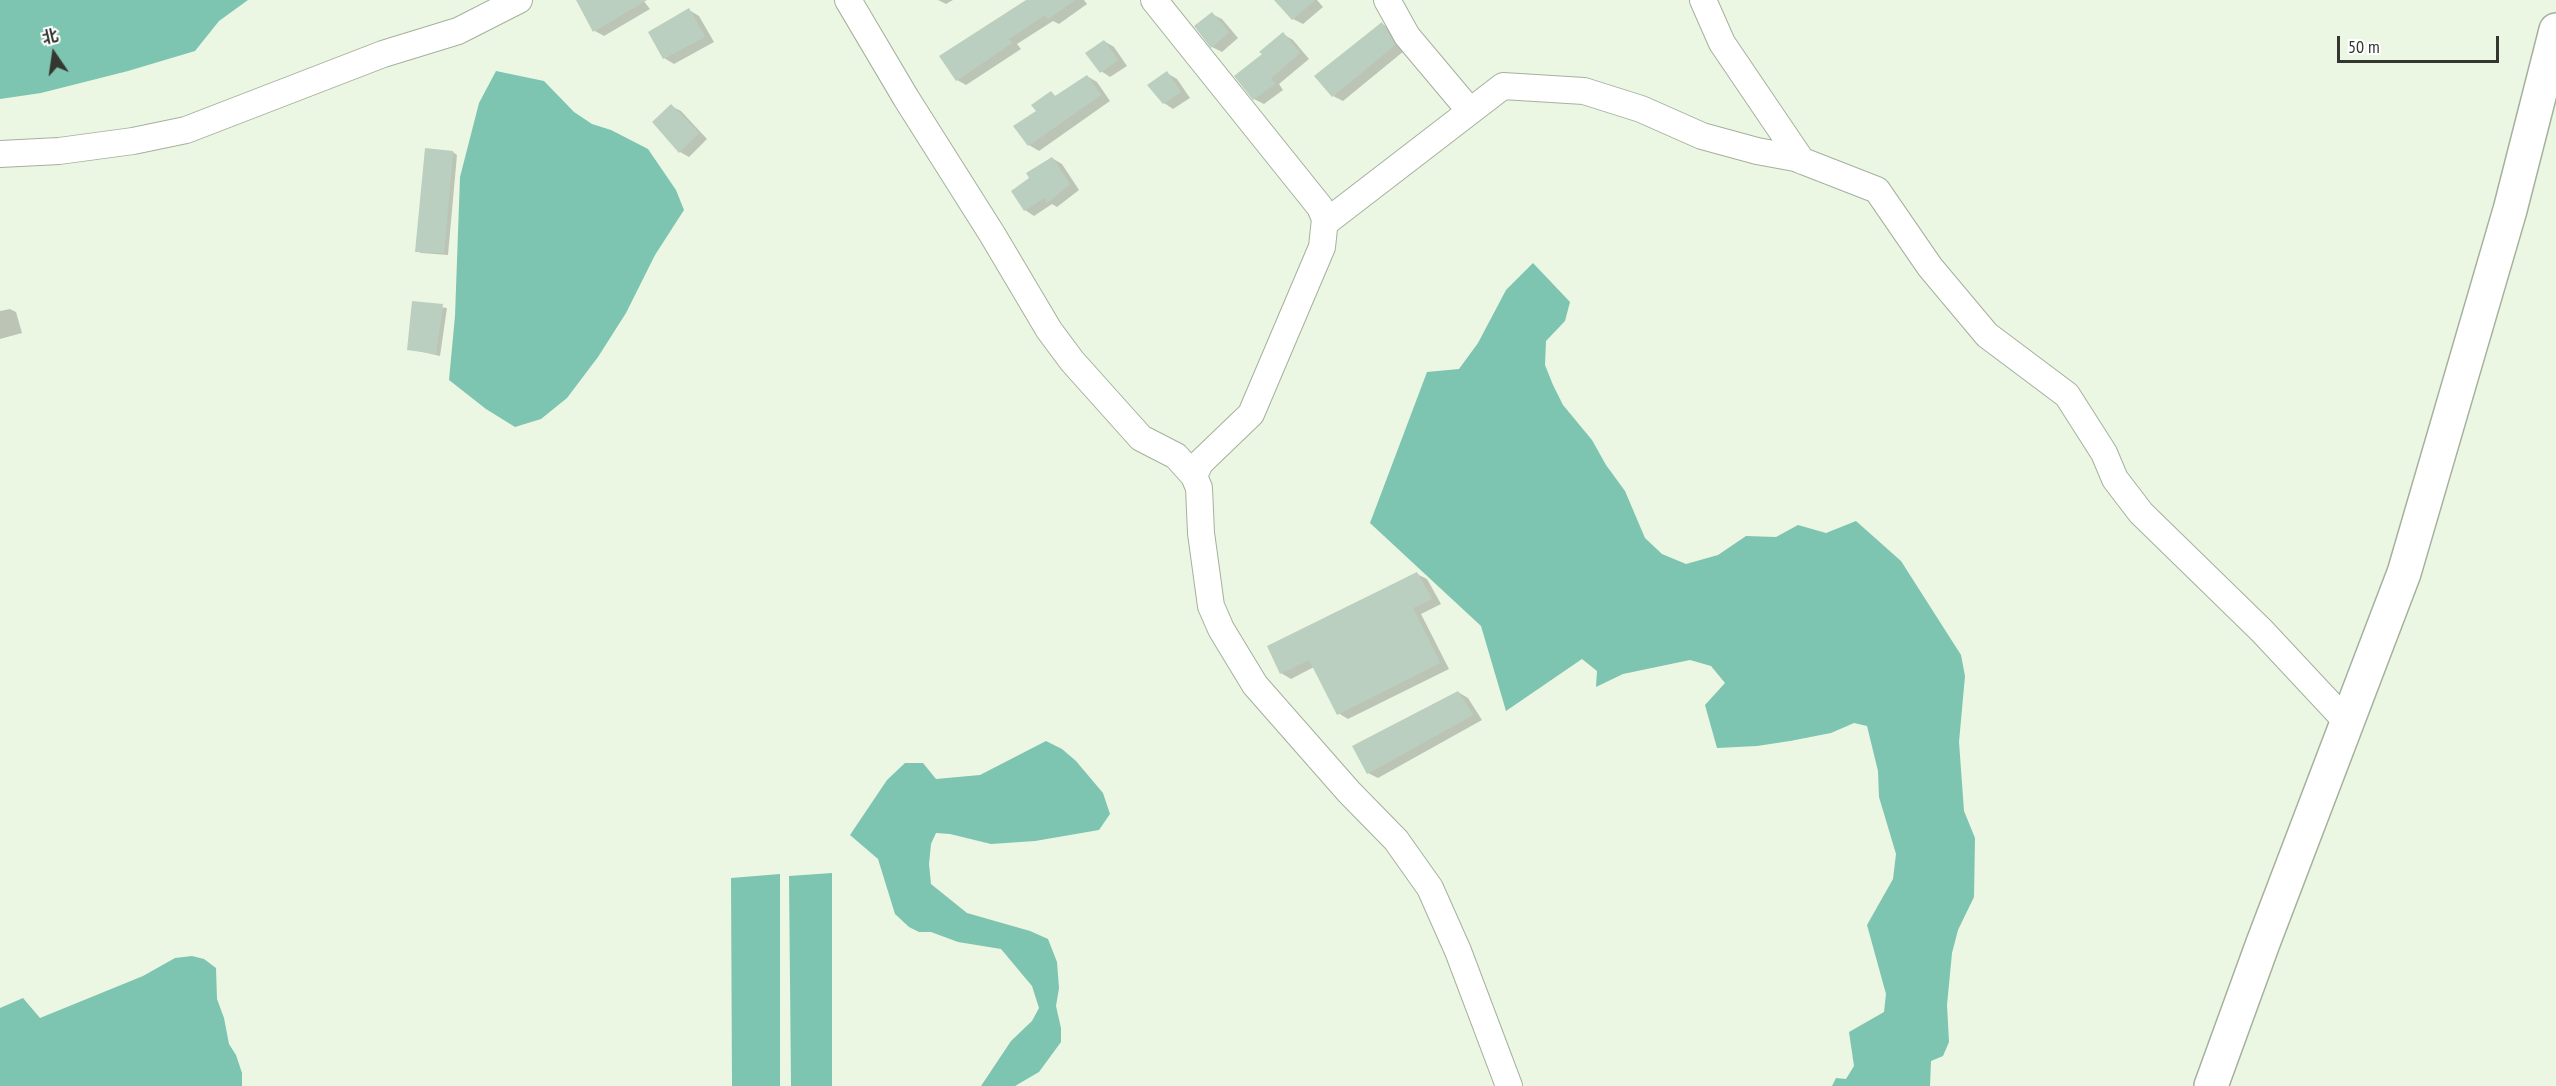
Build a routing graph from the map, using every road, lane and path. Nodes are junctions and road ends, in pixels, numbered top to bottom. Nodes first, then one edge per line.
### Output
1 (519, 0) edge
2 (848, 0) edge
3 (1154, 0) edge
4 (1387, 0) edge
5 (1703, 0) edge
6 (2556, 30) edge
7 (1470, 111) junction
8 (0, 154) edge
9 (1802, 161) junction
10 (1325, 223) junction
11 (1194, 476) junction
12 (2347, 722) junction
13 (1509, 1086) edge
14 (2211, 1086) edge

1 - 8 street
2 - 11 street
3 - 10 street
4 - 7 street
5 - 9 street
6 - 12 main road
7 - 9 street
7 - 10 street
9 - 12 street
10 - 11 street
11 - 13 street
12 - 14 main road

